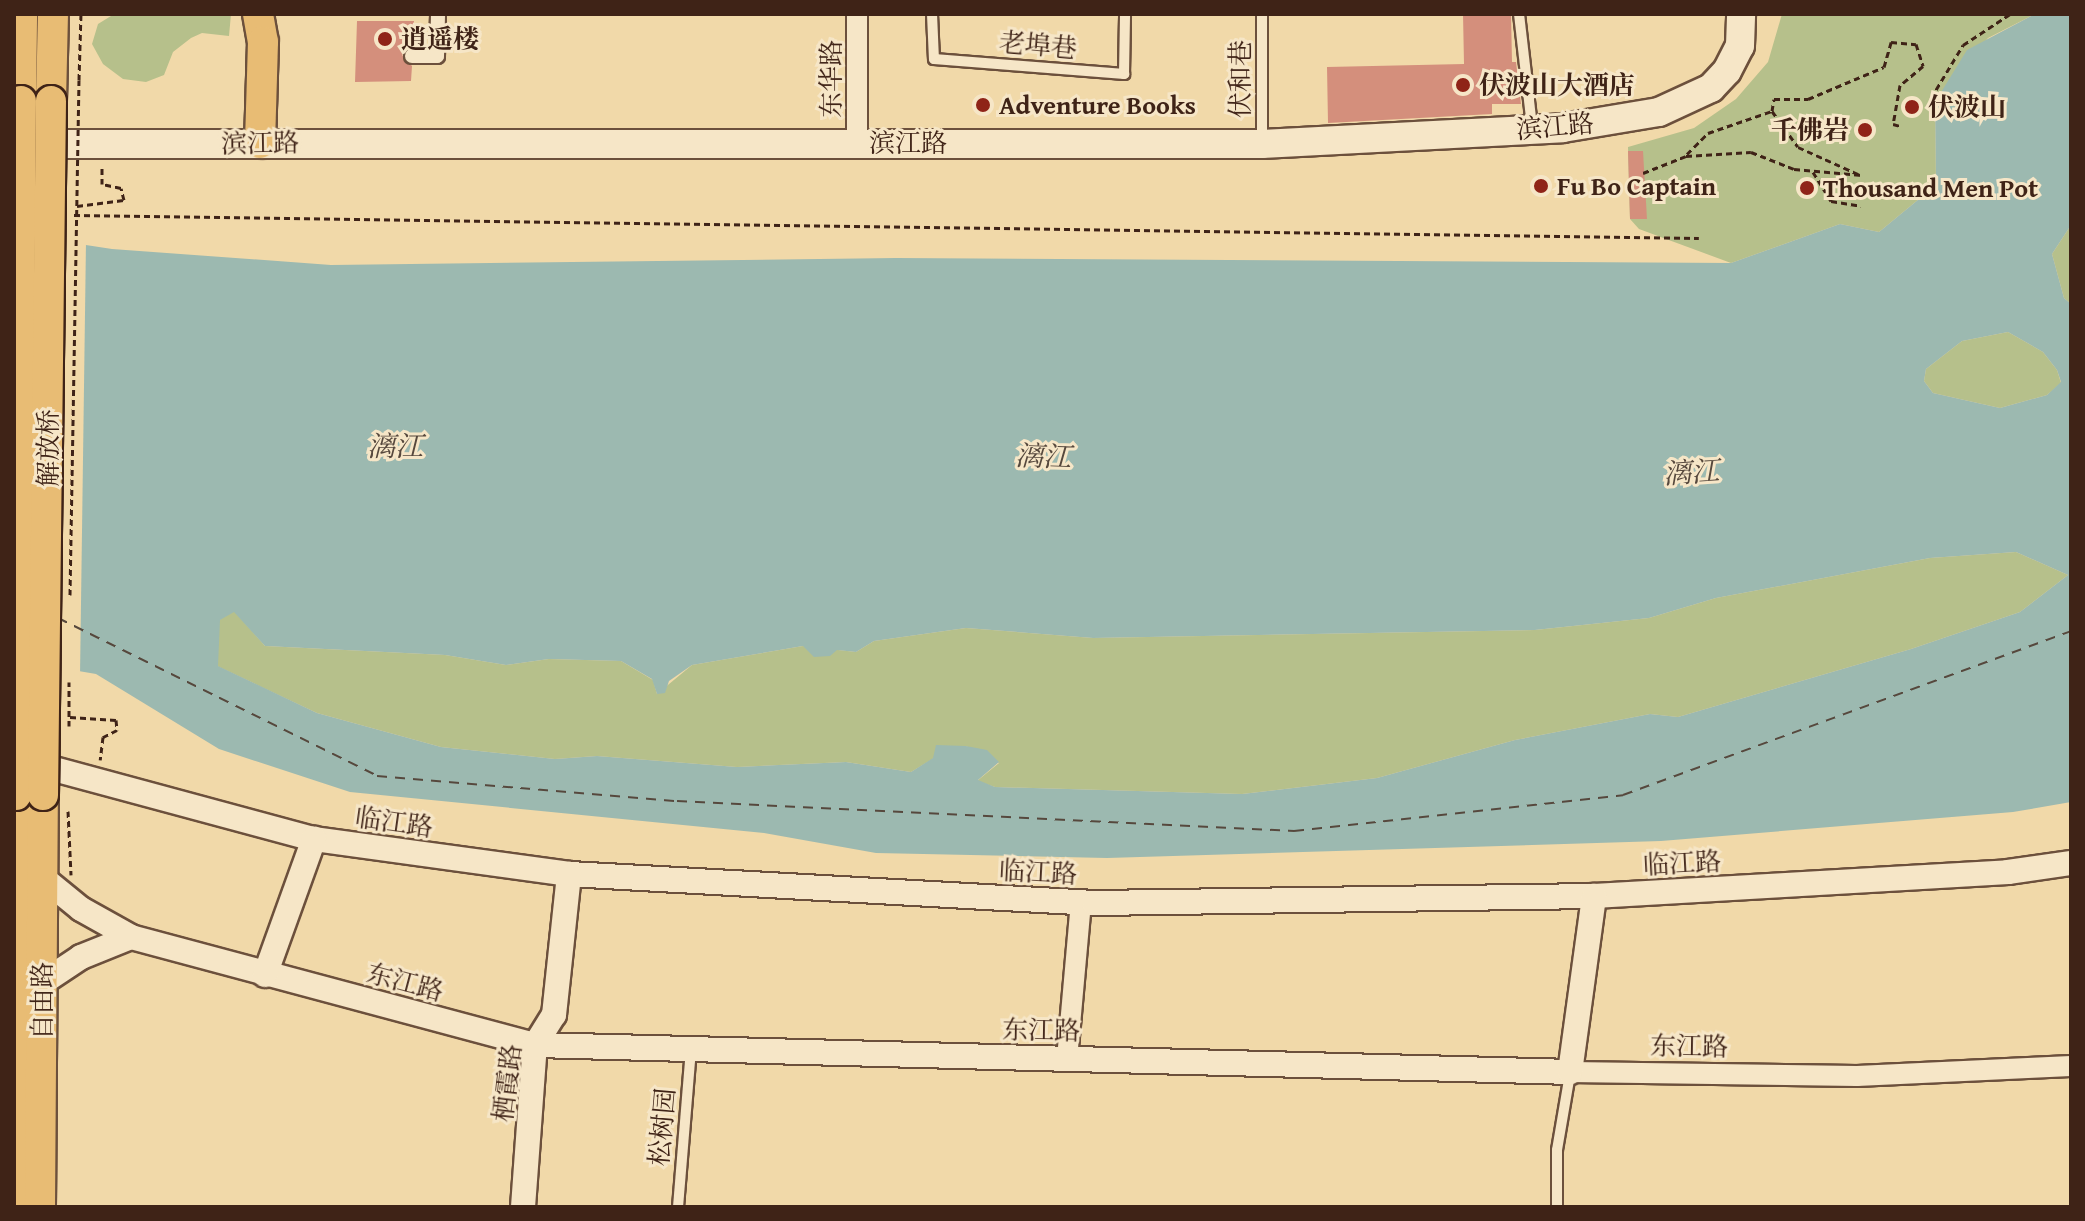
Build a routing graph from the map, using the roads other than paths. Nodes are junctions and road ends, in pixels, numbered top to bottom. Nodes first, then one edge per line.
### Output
1 (22, 14) edge
2 (53, 14) edge
3 (258, 14) edge
4 (270, 14) edge
5 (438, 14) edge
6 (857, 14) edge
7 (932, 14) edge
8 (1125, 14) edge
9 (1262, 14) edge
10 (1519, 14) edge
11 (1741, 14) edge
12 (412, 56) dead end
13 (1532, 130) junction
14 (14, 143) edge
15 (267, 143) junction
16 (857, 143) junction
17 (1262, 144) junction
18 (14, 758) edge
19 (42, 799) junction
20 (15, 834) edge
21 (314, 839) junction
22 (2071, 863) edge
23 (569, 874) junction
24 (43, 878) junction
25 (1594, 896) junction
26 (1081, 902) junction
27 (131, 937) junction
28 (15, 940) edge
29 (265, 975) junction
30 (42, 983) junction
31 (529, 1043) junction
32 (691, 1050) junction
33 (1067, 1059) junction
34 (2071, 1066) edge
35 (1570, 1072) junction
36 (18, 1207) edge
37 (40, 1207) edge
38 (513, 1207) edge
39 (523, 1207) edge
40 (678, 1207) edge
41 (1557, 1207) edge

1 - 19 main road, 解放桥, bridge
2 - 19 main road, 解放桥, bridge
3 - 15 main road
4 - 15 main road
5 - 12 street
6 - 16 street, 东华路
7 - 8 lane, 老埠巷
9 - 17 lane, 伏和巷
10 - 13 lane
11 - 13 main road, 滨江路
13 - 17 main road, 滨江路
14 - 15 main road, 滨江路
15 - 16 main road, 滨江路
16 - 17 main road, 滨江路
18 - 21 street, 临江路
19 - 20 main road, 自由路
19 - 24 main road, 自由路
20 - 28 main road, 自由路
21 - 23 street, 临江路
21 - 29 street
22 - 25 street, 临江路
23 - 26 street, 临江路
23 - 31 street, 栖霞路
24 - 27 street, 东江路
24 - 30 main road, 自由路
25 - 26 street, 临江路
25 - 35 street
26 - 33 street
27 - 29 street, 东江路
27 - 30 street
28 - 36 main road, 自由路
29 - 31 street, 东江路
30 - 37 main road, 自由路
31 - 32 street, 东江路
31 - 38 street, 栖霞路
31 - 39 street, 栖霞路
32 - 33 street, 东江路
32 - 40 lane, 松树园
33 - 35 street, 东江路
34 - 35 street, 东江路
35 - 41 lane

